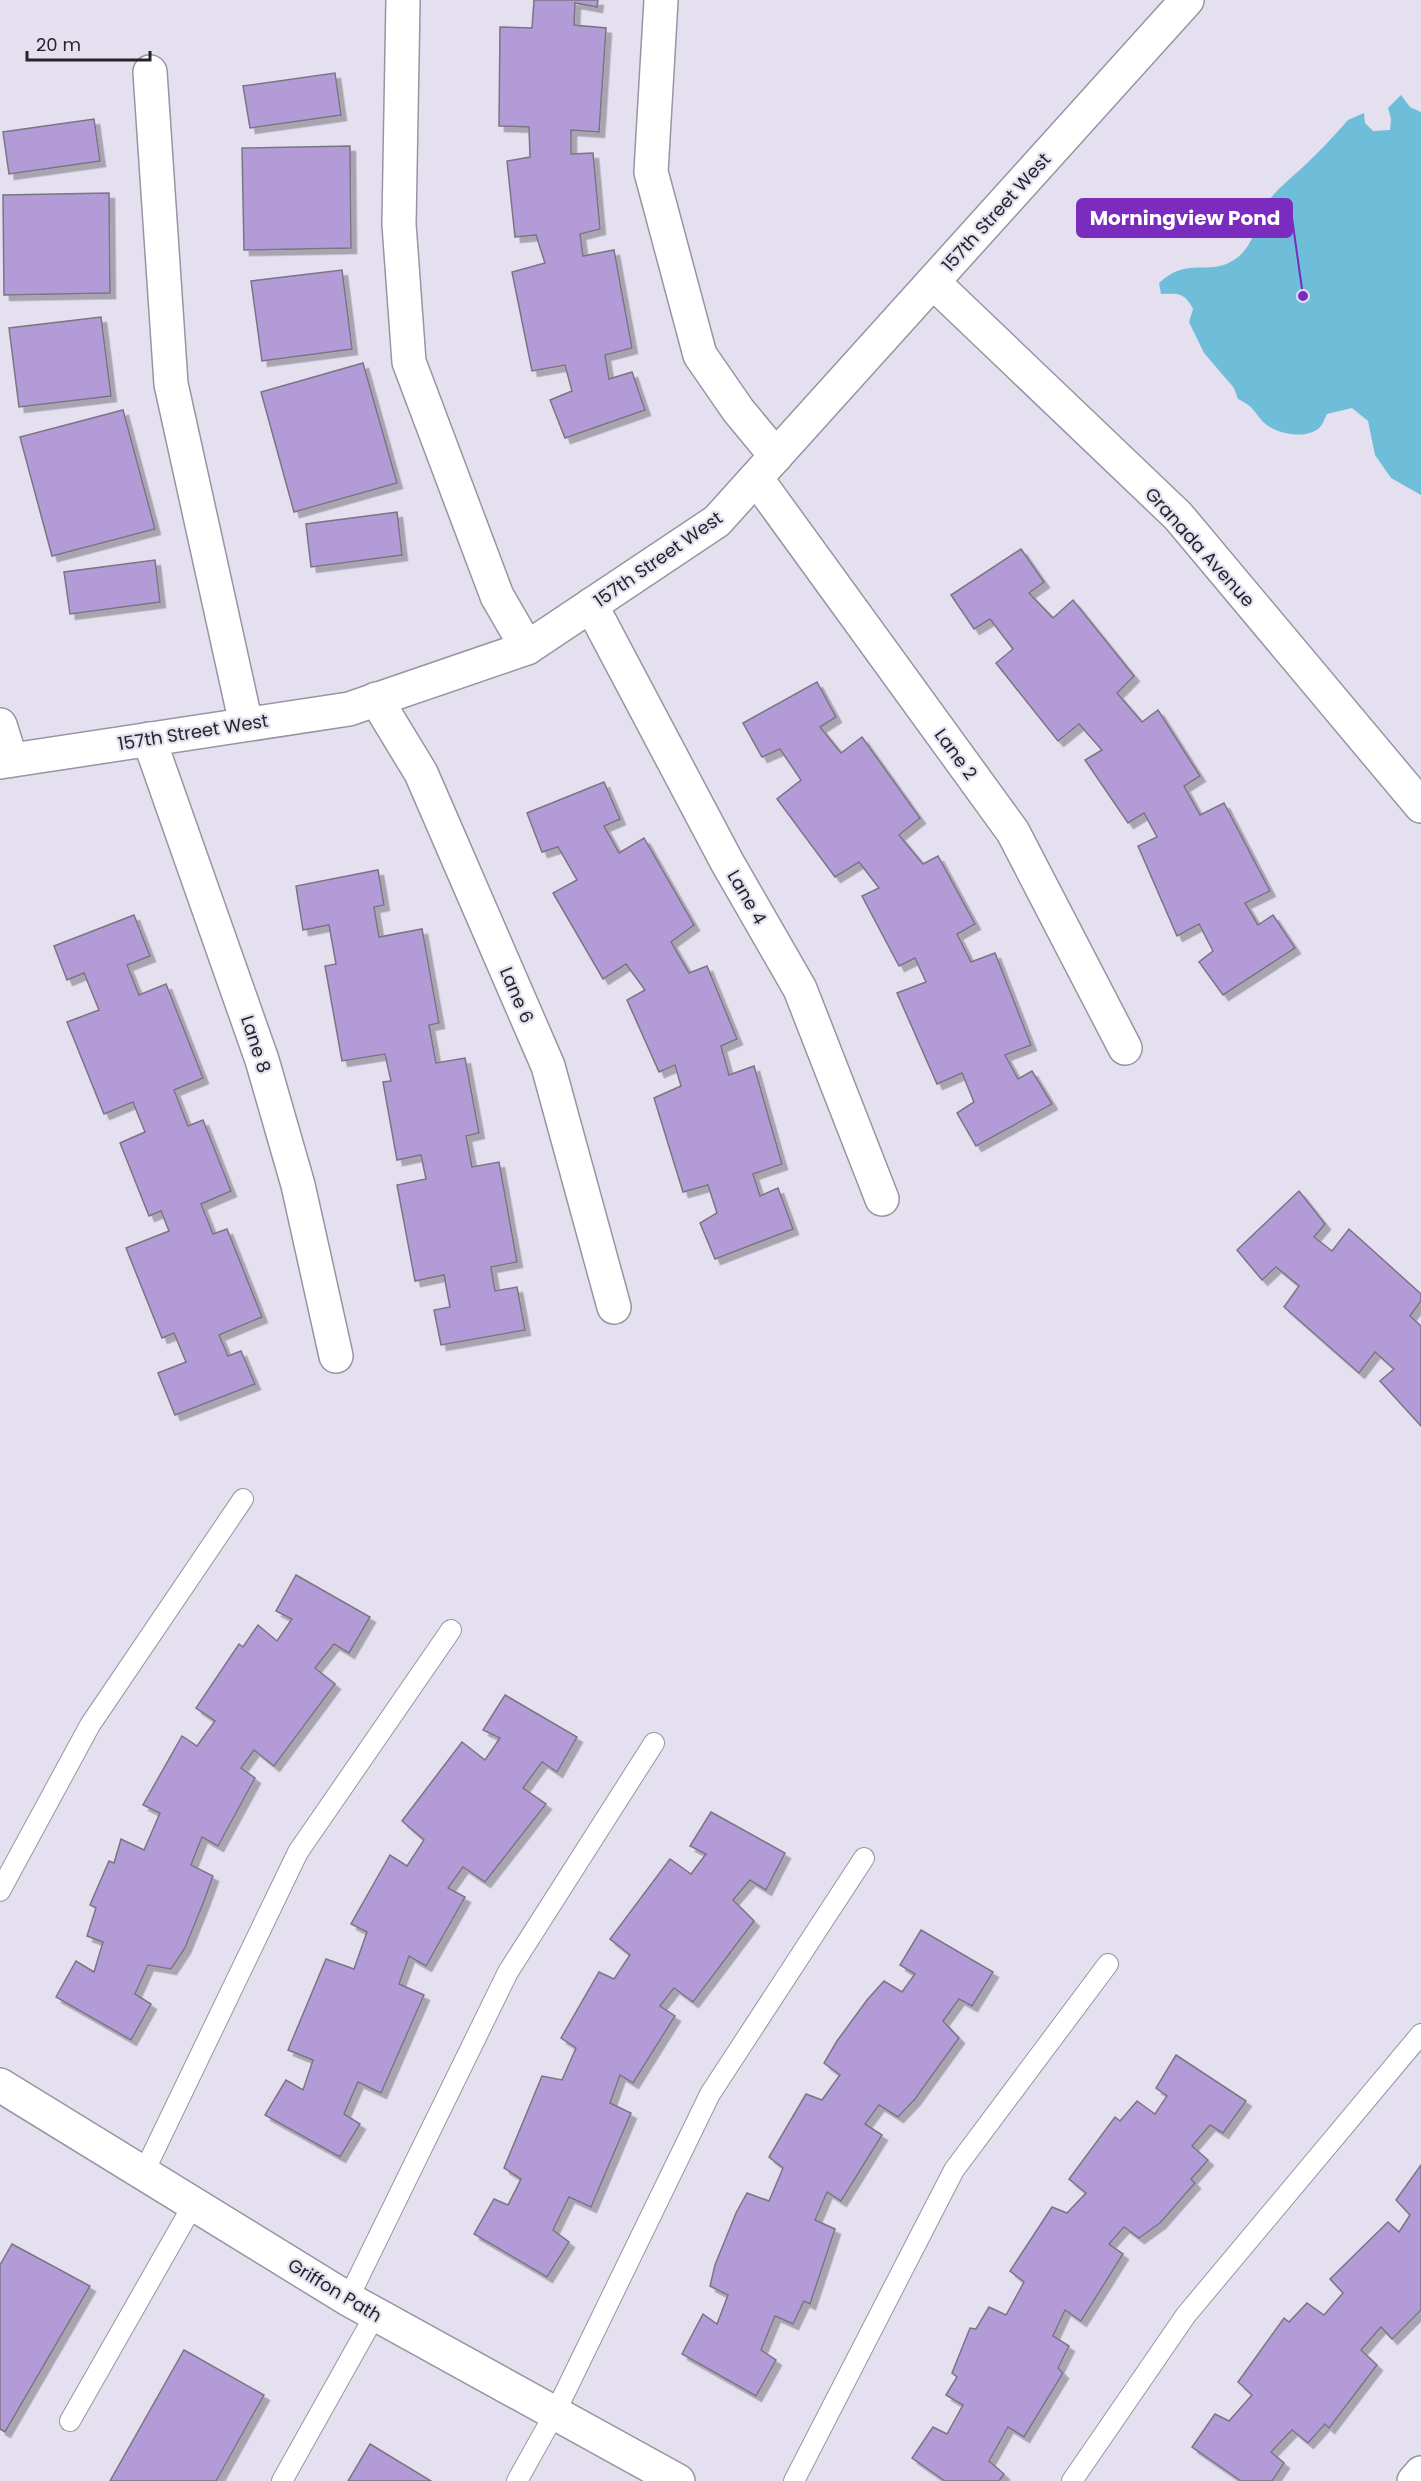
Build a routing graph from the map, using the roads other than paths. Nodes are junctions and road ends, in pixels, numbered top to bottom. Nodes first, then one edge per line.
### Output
1 (403, 0) edge
2 (661, 0) edge
3 (1187, 0) edge
4 (150, 72) dead end
5 (933, 282) junction
6 (766, 467) junction
7 (591, 605) junction
8 (527, 648) junction
9 (376, 699) junction
10 (246, 724) junction
11 (0, 725) edge
12 (149, 739) junction
13 (5, 761) edge
14 (1421, 806) edge
15 (1125, 1048) dead end
16 (882, 1199) dead end
17 (614, 1307) dead end
18 (336, 1356) dead end
19 (243, 1499) dead end
20 (451, 1630) dead end
21 (654, 1743) dead end
22 (864, 1858) dead end
23 (0, 1891) edge
24 (1108, 1964) dead end
25 (1421, 2034) edge
26 (0, 2085) edge
27 (143, 2174) junction
28 (194, 2205) junction
29 (362, 2307) junction
30 (555, 2413) junction
31 (70, 2421) dead end
32 (1421, 2473) edge
33 (282, 2481) edge
34 (517, 2481) edge
35 (678, 2481) edge
36 (794, 2481) edge
37 (1072, 2481) edge
38 (1414, 2481) edge

1 - 8 street
2 - 6 street, Lane 2
3 - 5 street, 157th Street West
4 - 10 street
5 - 6 street, 157th Street West
5 - 14 street, Granada Avenue
6 - 7 street, 157th Street West
6 - 15 street, Lane 2
7 - 8 street, 157th Street West
7 - 16 street, Lane 4
8 - 9 street, 157th Street West
9 - 10 street, 157th Street West
9 - 17 street, Lane 6
10 - 12 street, 157th Street West
11 - 13 street
12 - 13 street, 157th Street West
12 - 18 street, Lane 8
19 - 23 lane
20 - 27 lane
21 - 29 lane
22 - 30 lane
24 - 36 lane
25 - 37 lane
26 - 27 street, Griffon Path
27 - 28 street, Griffon Path
28 - 29 street, Griffon Path
28 - 31 lane
29 - 30 street, Griffon Path
29 - 33 lane
30 - 34 lane
30 - 35 street, Griffon Path
32 - 38 street

